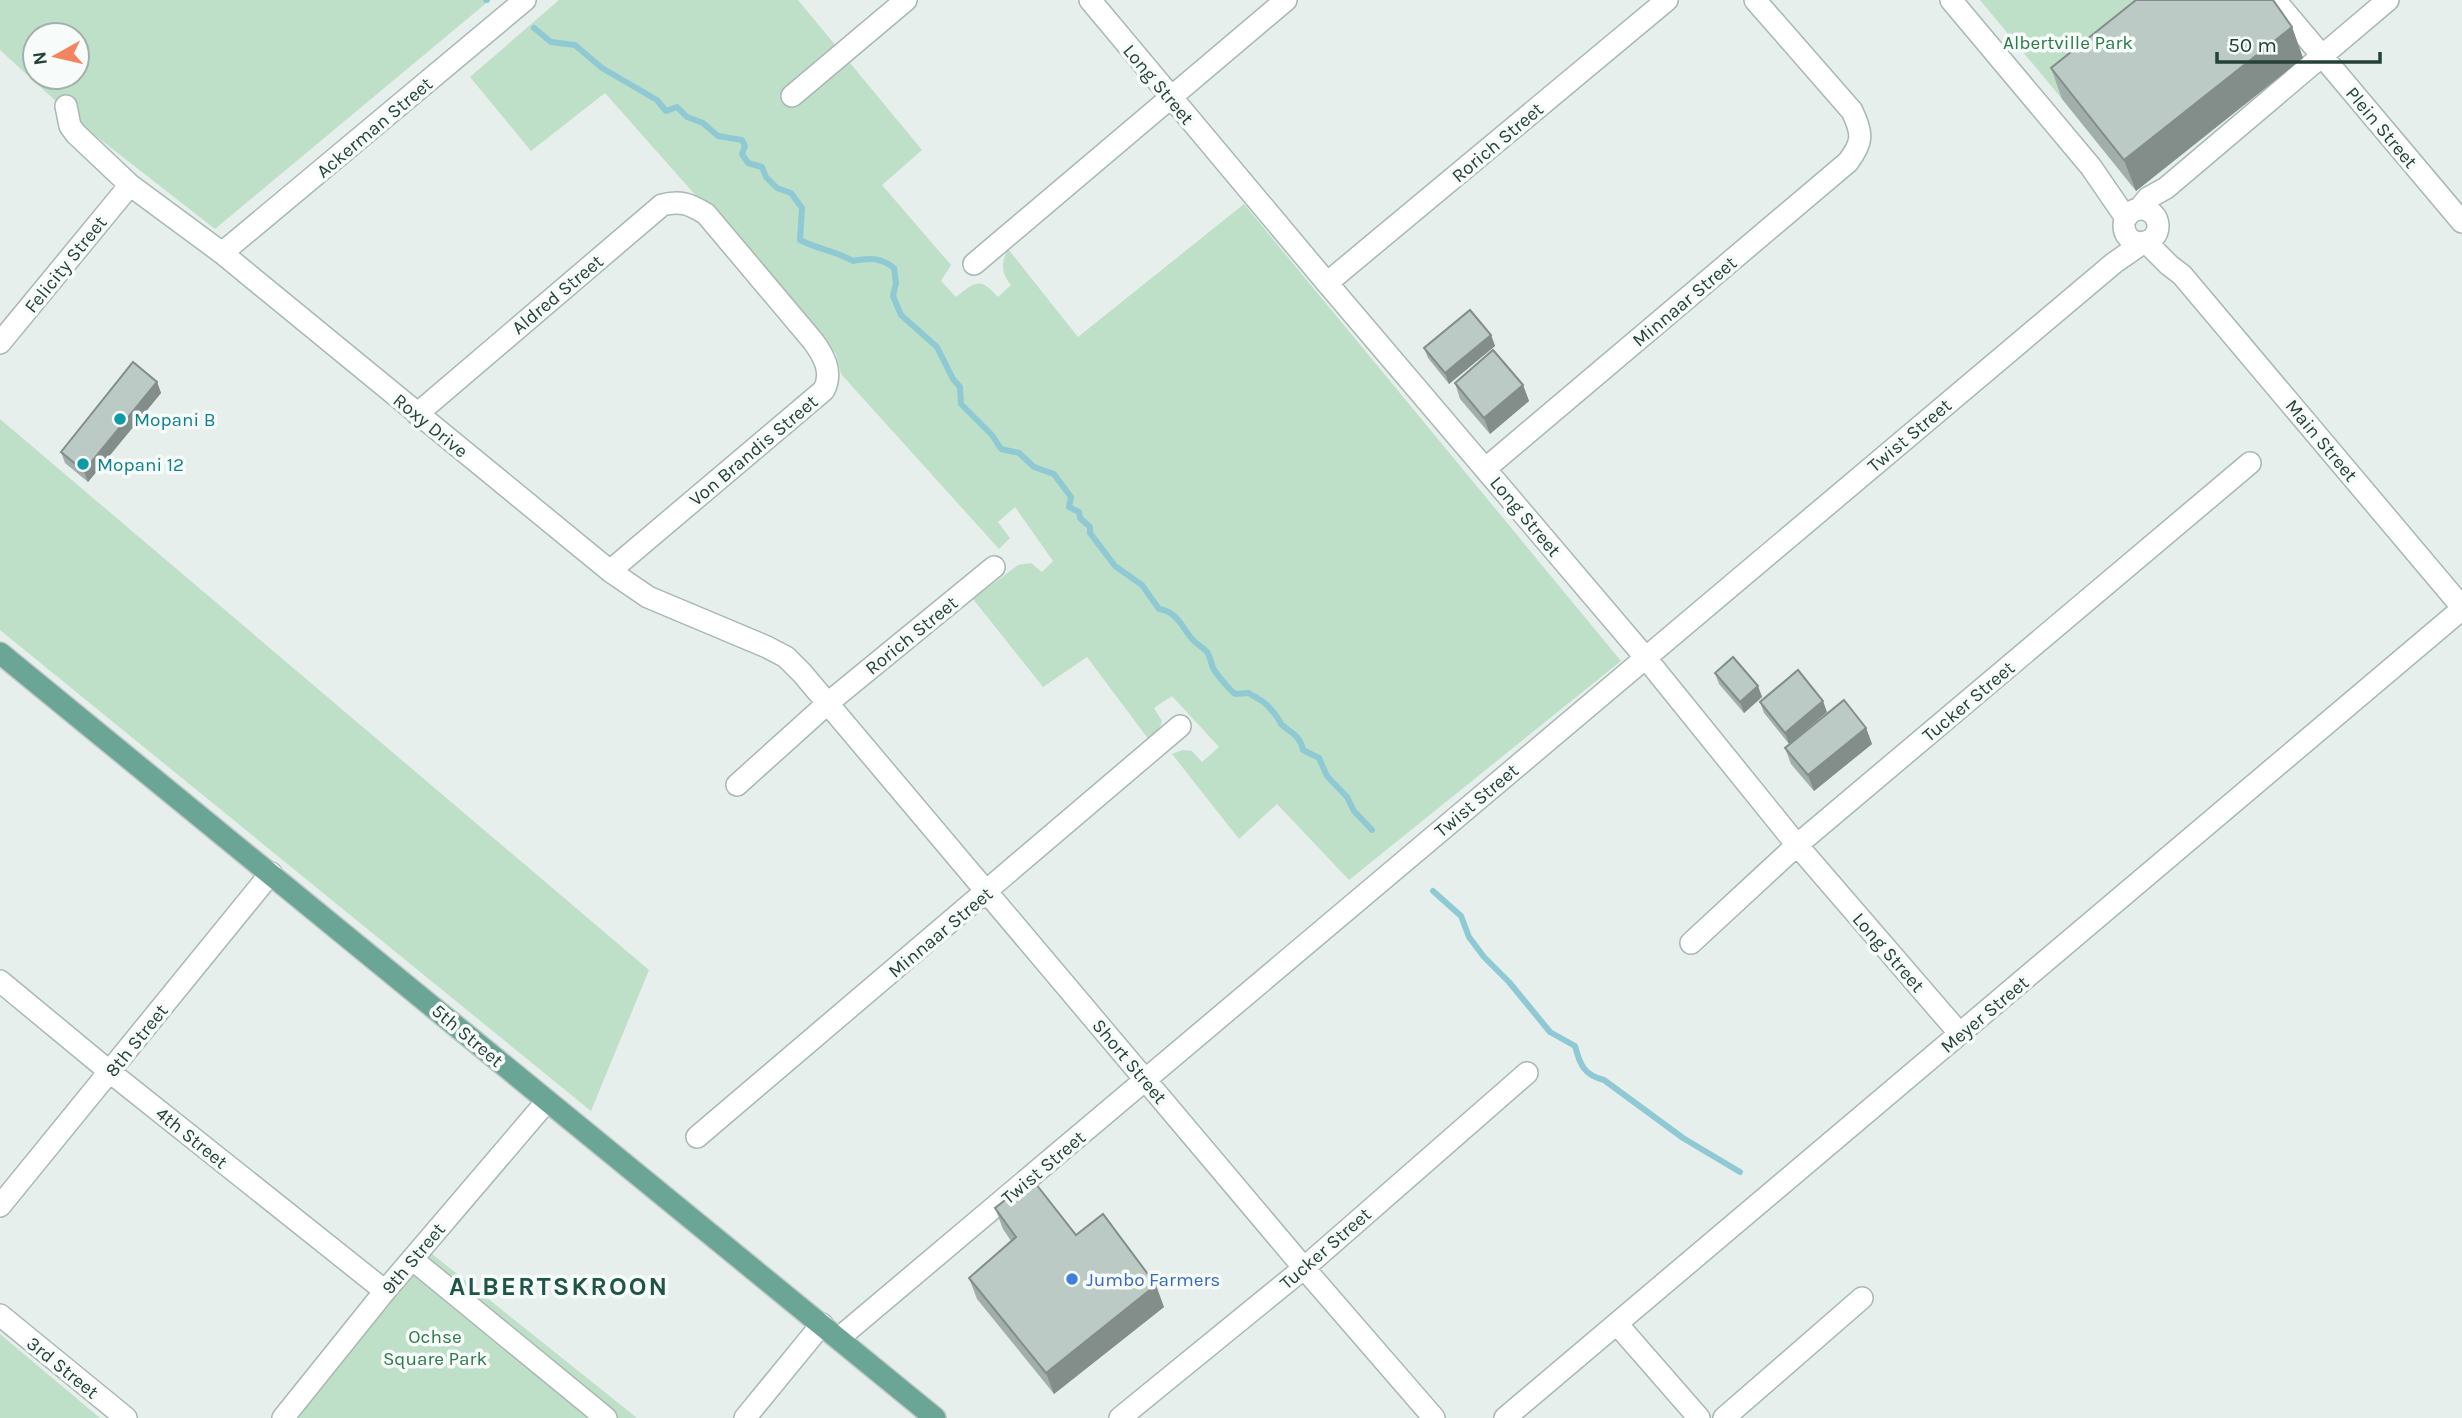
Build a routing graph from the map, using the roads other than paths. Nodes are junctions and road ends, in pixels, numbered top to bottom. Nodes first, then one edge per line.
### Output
1 (525, 0) edge
2 (906, 0) edge
3 (1090, 0) edge
4 (1286, 0) edge
5 (1667, 0) edge
6 (1755, 0) edge
7 (1951, 0) edge
8 (2275, 0) edge
9 (2388, 0) edge
10 (2322, 56) junction
11 (792, 96) dead end
12 (1170, 97) junction
13 (66, 106) dead end
14 (130, 185) junction
15 (706, 214) joint
16 (2462, 222) edge
17 (2141, 225) junction
18 (222, 253) junction
19 (974, 264) dead end
20 (1327, 283) junction
21 (0, 343) edge
22 (417, 414) junction
23 (2250, 463) dead end
24 (1486, 469) junction
25 (994, 567) dead end
26 (610, 571) junction
27 (2462, 608) edge
28 (0, 653) edge
29 (1645, 657) junction
30 (828, 703) junction
31 (1180, 726) dead end
32 (737, 785) dead end
33 (1797, 845) junction
34 (271, 873) junction
35 (987, 893) junction
36 (1691, 943) dead end
37 (0, 981) edge
38 (1960, 1034) junction
39 (110, 1072) junction
40 (1527, 1073) dead end
41 (1146, 1080) junction
42 (547, 1101) junction
43 (698, 1136) dead end
44 (0, 1206) edge
45 (412, 1259) junction
46 (1304, 1268) junction
47 (385, 1291) junction
48 (1862, 1298) dead end
49 (0, 1315) edge
50 (822, 1324) junction
51 (1617, 1324) junction
52 (839, 1338) junction
53 (126, 1418) edge
54 (282, 1418) edge
55 (606, 1418) edge
56 (746, 1418) edge
57 (935, 1418) edge
58 (1120, 1418) edge
59 (1434, 1418) edge
60 (1505, 1418) edge
61 (1699, 1418) edge
62 (1724, 1418) edge

1 - 18 street, Ackerman Street
2 - 11 street
3 - 12 street, Long Street
4 - 12 street
5 - 20 street, Rorich Street
6 - 24 street, Minnaar Street
7 - 17 street, Main Street
8 - 10 street, Plein Street
9 - 10 street, Twist Street
10 - 16 street, Plein Street
10 - 17 street, Twist Street
12 - 19 street
12 - 20 street, Long Street
13 - 14 street, Roxy Drive
14 - 18 street, Roxy Drive
14 - 21 street, Felicity Street
15 - 22 street, Aldred Street
15 - 26 street, Von Brandis Street
17 - 27 street, Main Street
17 - 29 street, Twist Street
18 - 22 street, Roxy Drive
20 - 24 street, Long Street
22 - 26 street, Roxy Drive
23 - 33 street, Tucker Street
24 - 29 street, Long Street
25 - 30 street, Rorich Street
26 - 30 street, Roxy Drive
27 - 38 street, Meyer Street
28 - 34 main road, 5th Street
29 - 33 street, Long Street
29 - 41 street, Twist Street
30 - 32 street, Rorich Street
30 - 35 street, Short Street
31 - 35 street, Minnaar Street
33 - 36 street, Tucker Street
33 - 38 street, Long Street
34 - 39 street, 8th Street
34 - 42 main road, 5th Street
35 - 41 street, Short Street
35 - 43 street, Minnaar Street
37 - 39 street, 4th Street
38 - 51 street, Meyer Street
39 - 44 street, 8th Street
39 - 47 street, 4th Street
40 - 46 street, Tucker Street
41 - 46 street, Short Street
41 - 52 street, Twist Street
42 - 45 street, 9th Street
42 - 50 main road, 5th Street
45 - 47 street, 9th Street
45 - 55 street
46 - 58 street, Tucker Street
46 - 59 street, Short Street
47 - 54 street, 9th Street
48 - 62 street
49 - 53 street, 3rd Street
50 - 52 main road, 5th Street
50 - 56 street
51 - 60 street, Meyer Street
51 - 61 street
52 - 57 main road, 5th Street

